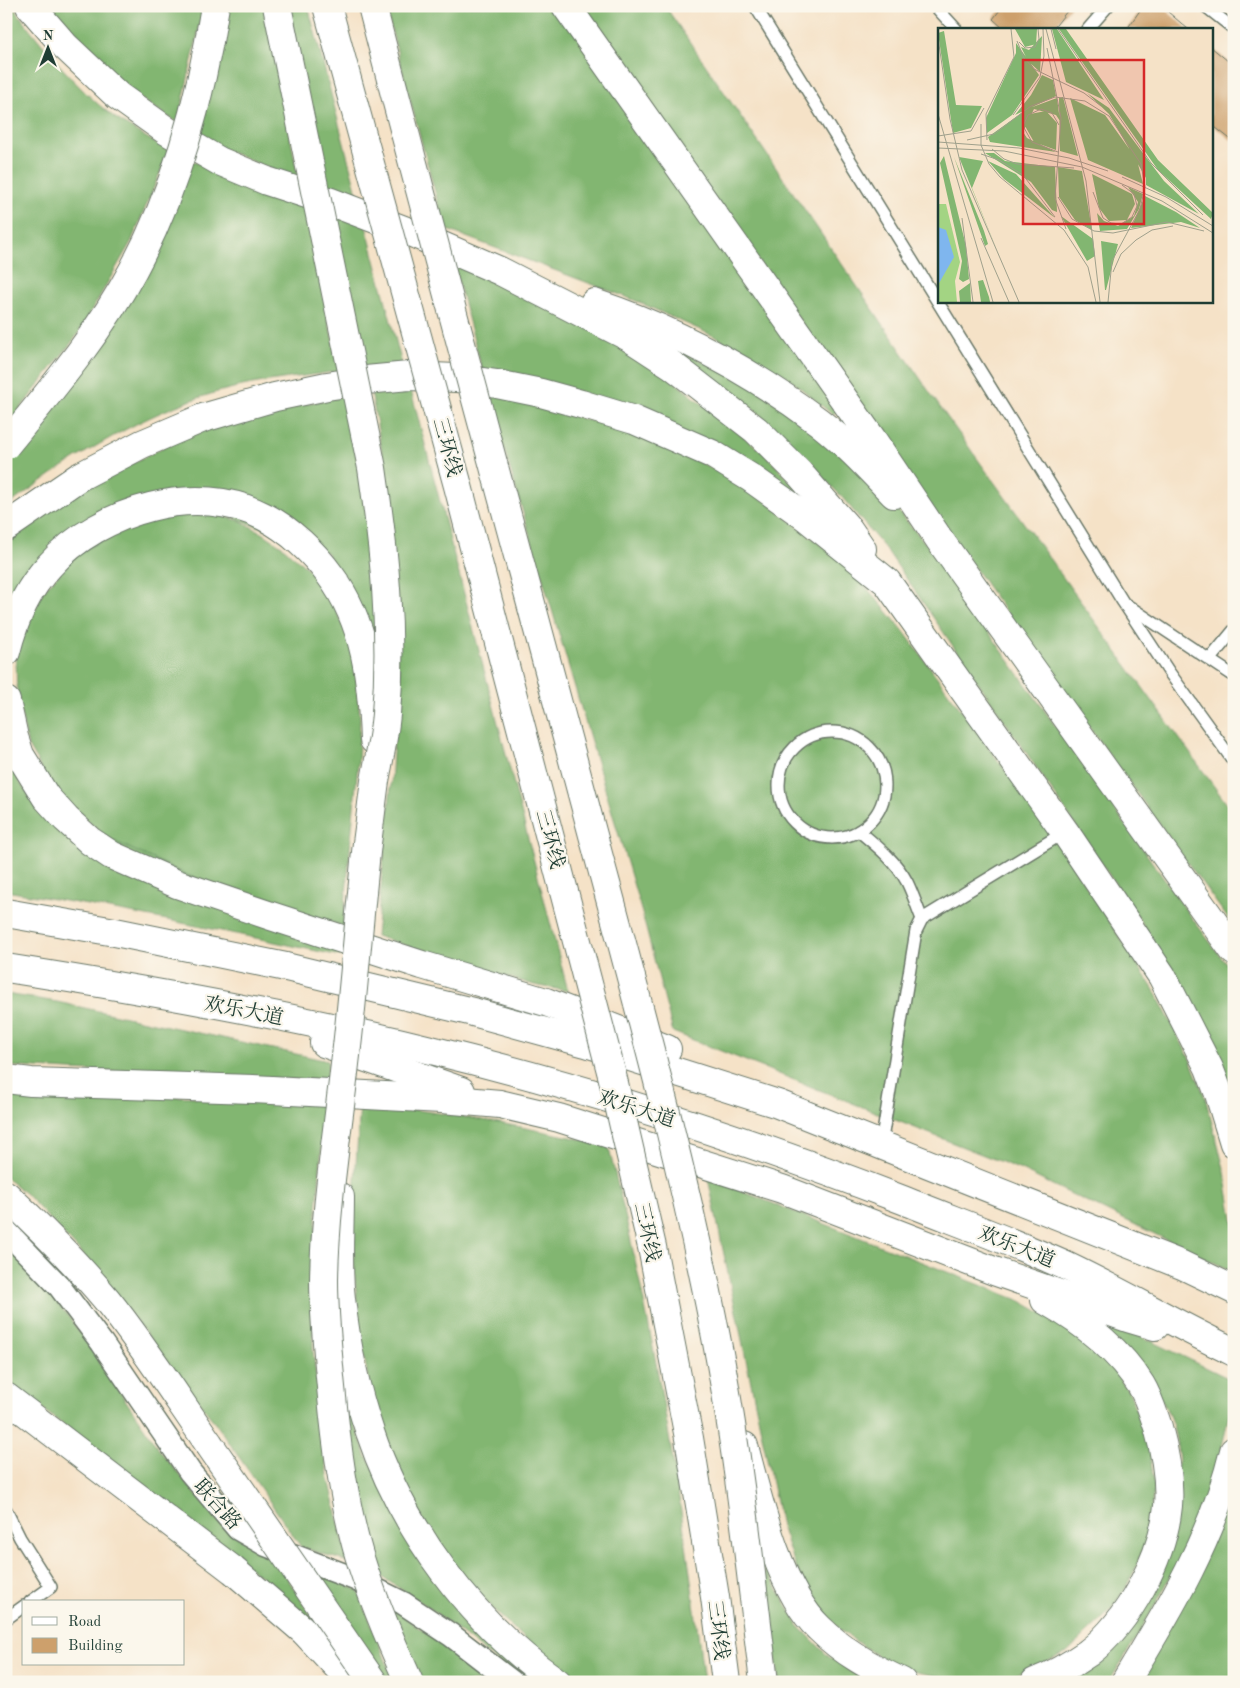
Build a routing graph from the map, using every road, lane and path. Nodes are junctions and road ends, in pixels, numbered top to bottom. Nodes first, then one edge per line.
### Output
1 (30, 6) edge
2 (215, 6) edge
3 (277, 6) edge
4 (327, 6) edge
5 (372, 6) edge
6 (566, 6) edge
7 (755, 6) edge
8 (935, 6) edge
9 (1108, 6) edge
10 (1205, 6) edge
11 (955, 28) edge
12 (1089, 28) edge
13 (1234, 29) edge
14 (500, 271) junction
15 (6, 445) edge
16 (6, 527) edge
17 (938, 539) junction
18 (887, 582) junction
19 (1123, 602) junction
20 (1234, 630) edge
21 (6, 652) edge
22 (1210, 659) junction
23 (1234, 676) edge
24 (6, 701) edge
25 (1234, 762) edge
26 (375, 782) junction
27 (859, 831) junction
28 (1065, 832) junction
29 (6, 913) edge
30 (922, 918) junction
31 (1234, 951) edge
32 (6, 968) edge
33 (278, 1016) junction
34 (6, 1079) edge
35 (500, 1104) junction
36 (778, 1104) junction
37 (339, 1115) junction
38 (1234, 1143) edge
39 (880, 1145) junction
40 (6, 1195) edge
41 (6, 1231) edge
42 (994, 1271) junction
43 (1234, 1290) edge
44 (1223, 1347) edge
45 (720, 1362) junction
46 (6, 1397) edge
47 (1234, 1451) edge
48 (6, 1510) edge
49 (33, 1600) edge
50 (22, 1607) edge
51 (6, 1619) edge
52 (352, 1682) edge
53 (373, 1682) edge
54 (409, 1682) edge
55 (512, 1682) edge
56 (557, 1682) edge
57 (726, 1682) edge
58 (764, 1682) edge
59 (902, 1682) edge
60 (1035, 1682) edge
61 (1125, 1682) edge

1 - 14 highway
2 - 15 highway, bridge
3 - 26 highway, bridge
4 - 57 highway, 三环线, bridge
5 - 45 highway, 三环线, bridge
6 - 17 highway
7 - 19 lane
8 - 11 lane
9 - 12 lane
10 - 13 lane
14 - 17 highway
14 - 18 highway
16 - 18 highway
17 - 31 highway
18 - 28 highway
19 - 22 lane
19 - 25 lane
20 - 22 lane
21 - 26 highway, bridge
22 - 23 lane
24 - 36 highway
26 - 37 highway, bridge
27 - 27 lane
27 - 30 lane
28 - 30 lane
28 - 38 highway
29 - 36 highway
30 - 39 lane
32 - 33 highway, 欢乐大道
33 - 35 highway
33 - 44 highway, 欢乐大道
34 - 35 highway
35 - 42 highway
36 - 39 highway
37 - 54 highway, bridge
37 - 56 highway, bridge
39 - 43 highway
40 - 53 highway, bridge
41 - 55 street, 联合路
42 - 44 highway
42 - 60 highway
45 - 58 highway, 三环线, bridge
45 - 59 highway, bridge
46 - 52 highway
47 - 61 highway
48 - 49 lane
50 - 51 lane

